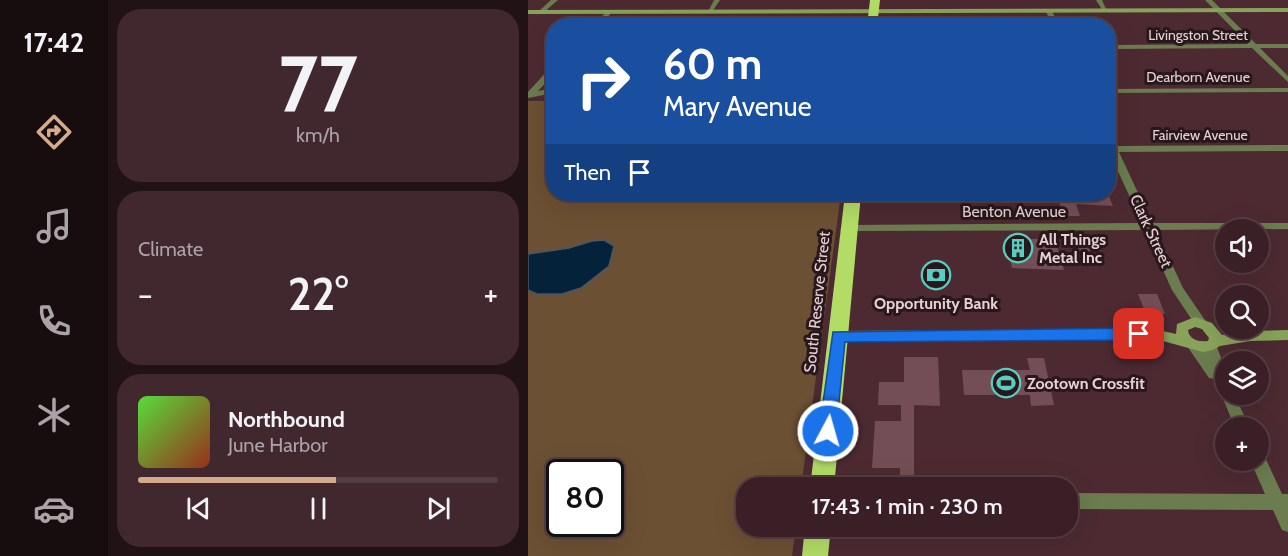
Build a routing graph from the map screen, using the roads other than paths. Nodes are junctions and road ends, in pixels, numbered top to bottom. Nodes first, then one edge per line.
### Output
1 (555, 0) edge
2 (717, 0) edge
3 (875, 0) edge
4 (1099, 0) edge
5 (1208, 0) edge
6 (1105, 10) junction
7 (1217, 10) junction
8 (1288, 10) edge
9 (710, 11) junction
10 (874, 11) junction
11 (1049, 11) junction
12 (528, 12) edge
13 (541, 12) junction
14 (609, 12) junction
15 (603, 18) edge
16 (873, 18) edge
17 (1052, 18) edge
18 (1255, 46) junction
19 (1288, 46) edge
20 (1116, 47) edge
21 (546, 77) edge
22 (1288, 80) edge
23 (1288, 90) edge
24 (1116, 91) edge
25 (546, 92) edge
26 (546, 95) edge
27 (528, 96) edge
28 (1116, 144) edge
29 (1288, 148) edge
30 (1116, 155) edge
31 (852, 201) edge
32 (1288, 226) edge
33 (1150, 227) junction
34 (849, 228) junction
35 (1178, 290) junction
36 (1183, 325) junction
37 (1139, 334) junction
38 (1210, 335) junction
39 (1288, 335) edge
40 (838, 336) junction
41 (1192, 344) junction
42 (1215, 354) edge
43 (1215, 376) edge
44 (1265, 471) edge
45 (823, 477) edge
46 (1078, 501) edge
47 (1283, 502) edge
48 (1288, 524) edge
49 (817, 537) edge
50 (815, 556) edge

1 - 13 street
2 - 9 street
3 - 10 highway
4 - 6 street
5 - 7 street
6 - 7 street
6 - 11 street
7 - 8 street
7 - 18 street
9 - 10 street
9 - 14 street
10 - 11 street
10 - 16 highway
11 - 17 street
12 - 13 street
13 - 14 street
14 - 15 street
18 - 19 street, Livingston Street
18 - 20 street, Livingston Street
18 - 22 street
21 - 27 street
23 - 24 street, Dearborn Avenue
25 - 27 street
26 - 27 street
28 - 29 street, Fairview Avenue
30 - 33 street, Clark Street
31 - 34 highway, South Reserve Street
32 - 33 street, Benton Avenue
33 - 34 street, Benton Avenue
33 - 35 street, Clark Street
34 - 40 highway, South Reserve Street
35 - 36 street
35 - 38 street
36 - 37 street
36 - 38 street
36 - 41 street
37 - 40 street
37 - 41 street
38 - 39 street
38 - 41 street
38 - 42 street
40 - 45 highway, South Reserve Street
41 - 43 street
44 - 47 street
46 - 47 street
47 - 48 street
49 - 50 highway

